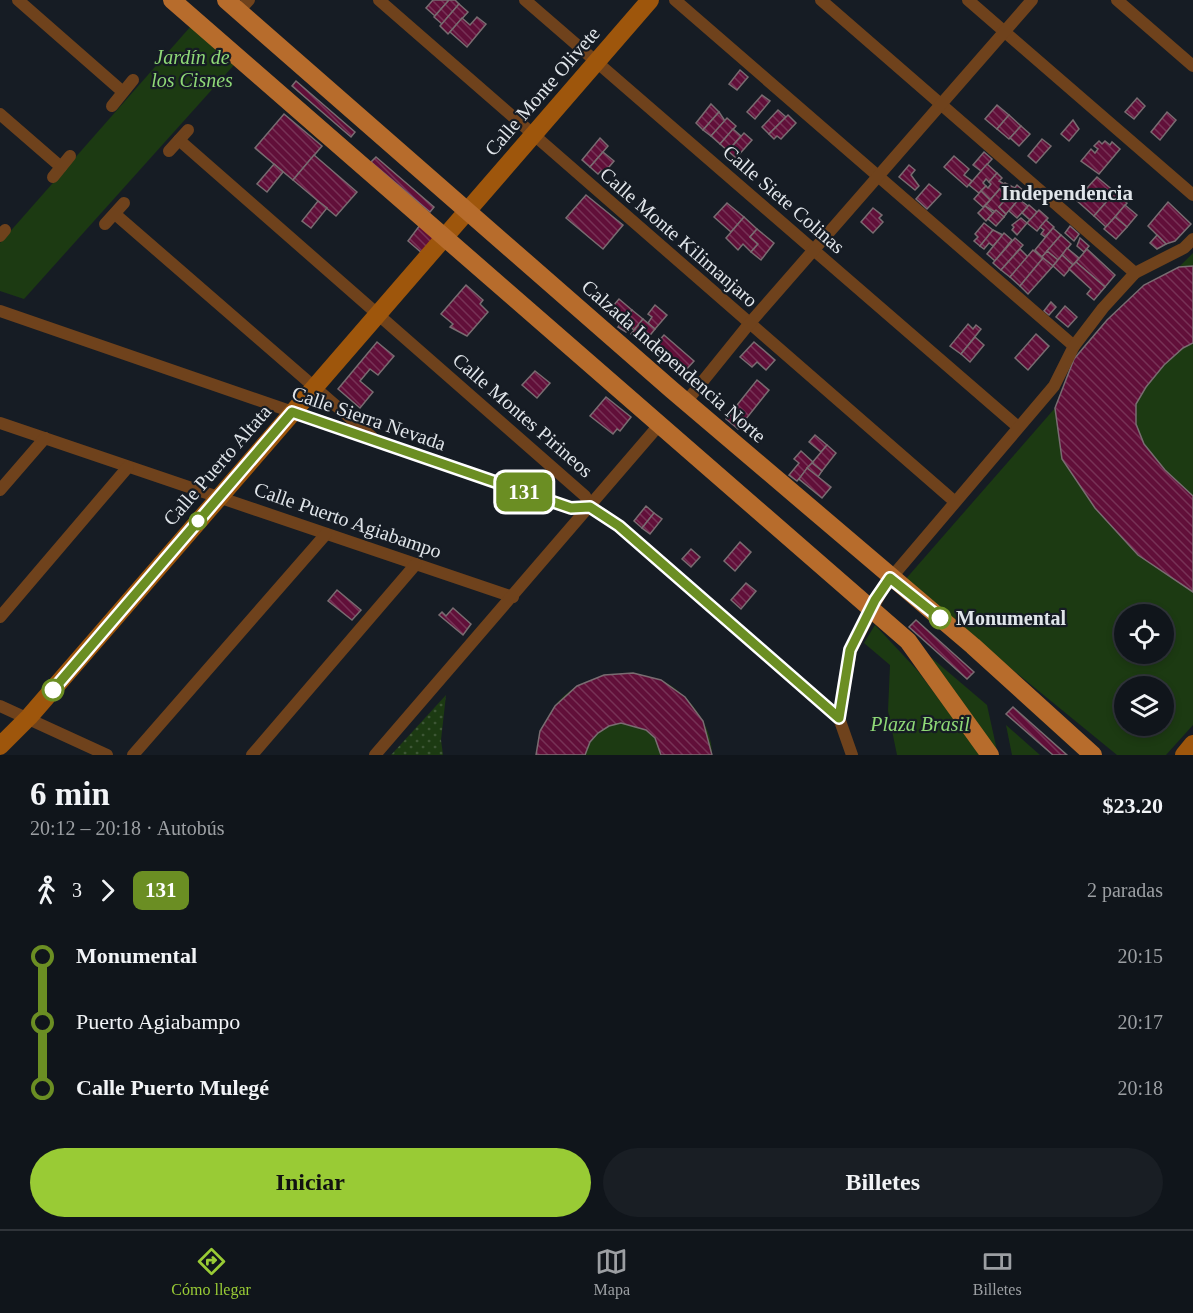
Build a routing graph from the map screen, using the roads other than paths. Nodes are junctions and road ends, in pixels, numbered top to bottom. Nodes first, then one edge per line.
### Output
1 (18, 0) edge
2 (172, 0) edge
3 (379, 0) edge
4 (525, 0) edge
5 (650, 0) edge
6 (675, 0) edge
7 (821, 0) edge
8 (968, 0) edge
9 (1032, 0) edge
10 (1117, 0) edge
11 (238, 4) edge
12 (1005, 31) junction
13 (597, 62) junction
14 (1193, 66) edge
15 (133, 80) dead end
16 (123, 92) junction
17 (941, 104) junction
18 (112, 106) dead end
19 (0, 114) edge
20 (188, 130) dead end
21 (533, 135) junction
22 (179, 140) junction
23 (169, 152) dead end
24 (70, 156) dead end
25 (880, 174) junction
26 (1193, 195) edge
27 (124, 203) dead end
28 (468, 212) junction
29 (115, 214) junction
30 (105, 224) dead end
31 (446, 238) junction
32 (1193, 239) edge
33 (814, 250) junction
34 (1135, 273) junction
35 (0, 311) edge
36 (378, 313) junction
37 (749, 324) junction
38 (1074, 346) junction
39 (314, 387) junction
40 (686, 402) junction
41 (292, 412) junction
42 (0, 423) edge
43 (660, 423) junction
44 (1018, 427) junction
45 (45, 438) junction
46 (377, 441) junction
47 (129, 467) junction
48 (0, 490) edge
49 (218, 497) junction
50 (954, 501) junction
51 (590, 507) junction
52 (326, 534) junction
53 (416, 564) junction
54 (890, 578) junction
55 (513, 597) junction
56 (871, 609) junction
57 (0, 617) edge
58 (0, 706) edge
59 (29, 717) junction
60 (839, 718) junction
61 (1193, 744) edge
62 (0, 746) edge
63 (107, 755) edge
64 (133, 755) edge
65 (252, 755) edge
66 (375, 755) edge
67 (852, 755) edge
68 (990, 755) edge
69 (1094, 755) edge
70 (1184, 755) edge

1 - 16 street
2 - 31 main road
3 - 21 street, Calle Monte Kilimanjaro
4 - 13 street, Calle Siete Colinas
5 - 13 street, Calle Monte Olivete
6 - 25 street
7 - 17 street
8 - 12 street
9 - 12 street
10 - 14 street
11 - 28 main road, Calzada Independencia Norte
12 - 17 street
12 - 26 street
13 - 21 street, Calle Monte Olivete
13 - 33 street, Calle Siete Colinas
15 - 16 street
16 - 18 street
17 - 25 street
17 - 34 street
19 - 24 street
20 - 22 street
21 - 28 street, Calle Monte Olivete
21 - 37 street, Calle Monte Kilimanjaro
22 - 23 street
22 - 36 street, Calle Montes Pirineos
25 - 33 street
25 - 38 street
27 - 29 street
28 - 31 street, Calle Puerto Altata
28 - 40 main road, Calzada Independencia Norte
29 - 30 street
29 - 39 street
31 - 36 street, Calle Puerto Altata
31 - 43 main road
32 - 34 street
33 - 37 street
33 - 44 street, Calle Siete Colinas
34 - 38 street
35 - 41 street, Calle Sierra Nevada
36 - 39 street, Calle Puerto Altata
36 - 51 street, Calle Montes Pirineos
37 - 40 street
37 - 50 street, Calle Monte Kilimanjaro
38 - 44 street
39 - 41 street, Calle Puerto Altata
39 - 46 street
40 - 54 main road, Calzada Independencia Norte
41 - 46 street, Calle Sierra Nevada
41 - 49 street, Calle Puerto Altata
42 - 45 street, Calle Puerto Agiabampo
43 - 51 street
43 - 56 main road
44 - 50 street
45 - 47 street, Calle Puerto Agiabampo
45 - 48 street
46 - 51 street, Calle Sierra Nevada
47 - 49 street, Calle Puerto Agiabampo
47 - 57 street
49 - 52 street, Calle Puerto Agiabampo
49 - 59 street, Calle Puerto Altata
50 - 54 street
51 - 55 street
51 - 60 street, Calle Montes Pirineos
52 - 53 street, Calle Puerto Agiabampo
52 - 64 street
53 - 55 street, Calle Puerto Agiabampo
53 - 65 street
54 - 56 street
54 - 69 main road, Calzada Independencia Norte
55 - 66 street
56 - 60 street
56 - 68 main road
58 - 59 street
59 - 62 street, Calle Puerto Altata
59 - 63 street
60 - 67 street
61 - 70 street

